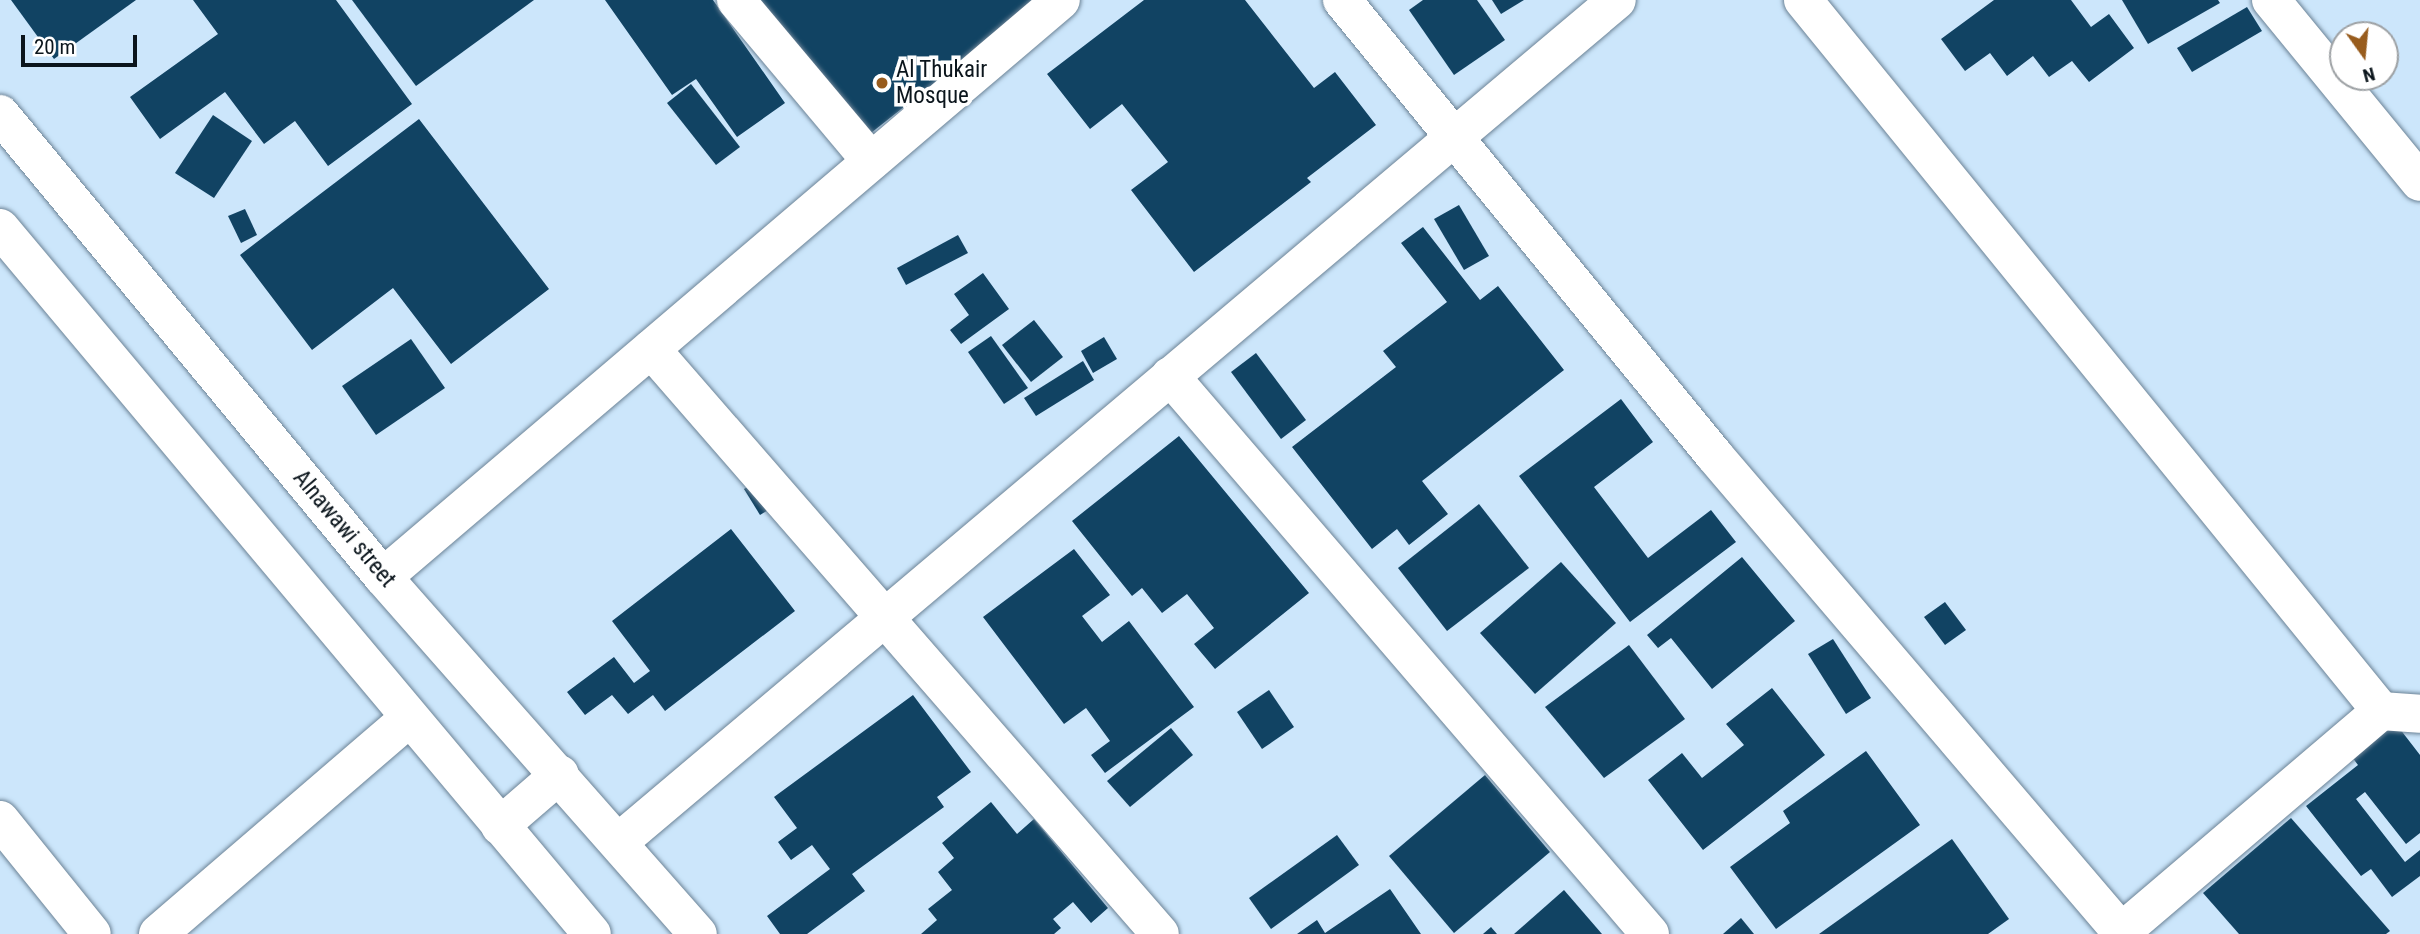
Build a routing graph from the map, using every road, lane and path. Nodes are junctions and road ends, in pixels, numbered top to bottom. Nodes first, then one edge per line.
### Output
1 (736, 0) edge
2 (1061, 0) edge
3 (1342, 0) edge
4 (1617, 0) edge
5 (1803, 0) edge
6 (2271, 0) edge
7 (0, 114) edge
8 (1455, 136) junction
9 (871, 162) junction
10 (2420, 182) edge
11 (0, 228) edge
12 (651, 349) junction
13 (1170, 376) junction
14 (383, 577) junction
15 (883, 617) junction
16 (2381, 711) junction
17 (2420, 714) edge
18 (408, 719) junction
19 (560, 774) junction
20 (0, 820) edge
21 (500, 827) junction
22 (620, 841) junction
23 (578, 929) edge
24 (2121, 933) edge
25 (92, 934) edge
26 (158, 934) edge
27 (698, 934) edge
28 (1160, 934) edge
29 (1650, 934) edge

1 - 9 street
2 - 9 street
3 - 8 street
4 - 8 street
5 - 16 street
6 - 10 street
7 - 14 street, Alnawawi street
8 - 13 street
8 - 24 street
9 - 12 street
11 - 18 street
12 - 14 street
12 - 15 street
13 - 15 street
13 - 29 street
14 - 19 street, Alnawawi street
15 - 22 street
15 - 28 street
16 - 17 street
16 - 24 street
18 - 21 street
18 - 26 street
19 - 21 street
19 - 22 street, Alnawawi street
20 - 25 street
21 - 23 street
22 - 27 street, Alnawawi street

